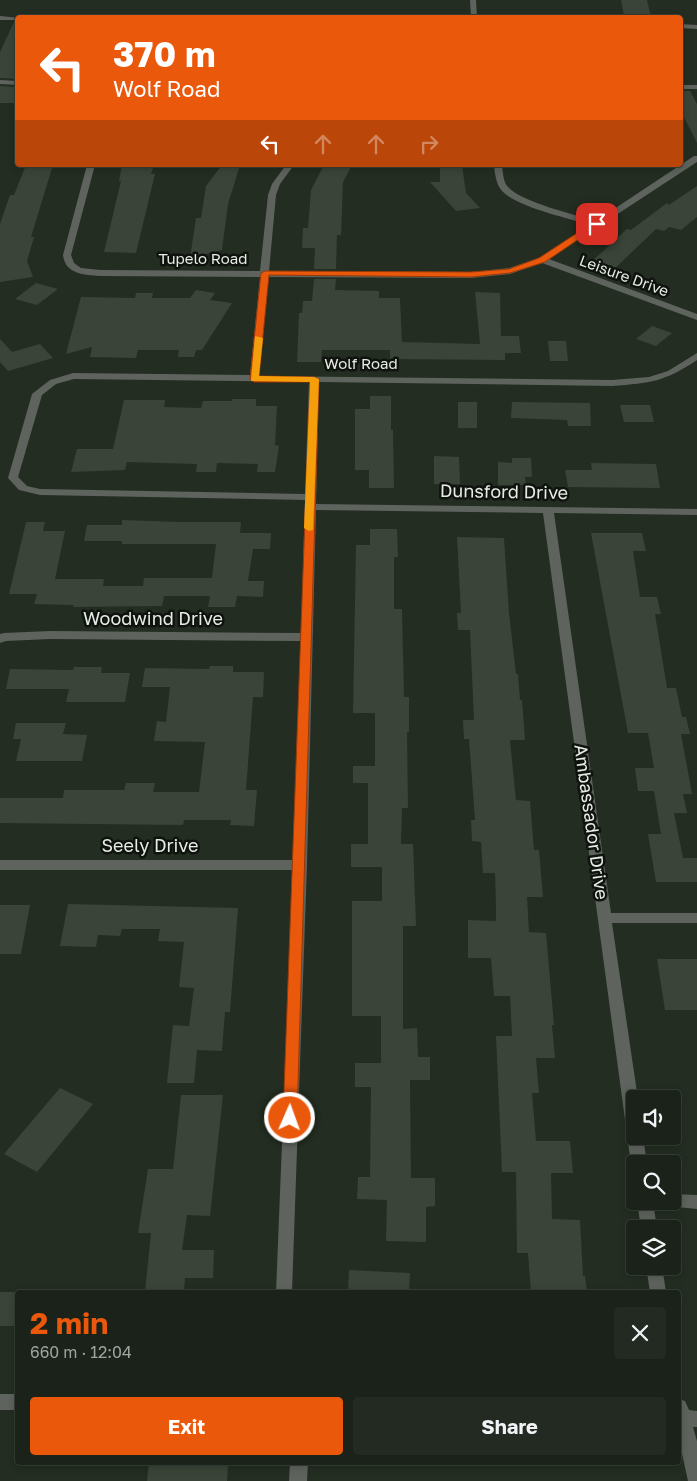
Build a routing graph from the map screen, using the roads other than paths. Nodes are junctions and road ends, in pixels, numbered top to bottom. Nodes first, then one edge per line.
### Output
1 (473, 0) edge
2 (474, 15) edge
3 (0, 18) edge
4 (15, 18) edge
5 (683, 26) edge
6 (697, 27) edge
7 (0, 82) edge
8 (15, 82) edge
9 (683, 87) edge
10 (697, 87) edge
11 (697, 158) edge
12 (89, 167) edge
13 (289, 167) edge
14 (498, 167) edge
15 (597, 224) junction
16 (542, 260) junction
17 (265, 273) junction
18 (697, 318) edge
19 (697, 356) edge
20 (254, 379) junction
21 (314, 379) junction
22 (25, 436) joint
23 (310, 502) junction
24 (548, 510) junction
25 (697, 512) edge
26 (306, 637) junction
27 (0, 640) edge
28 (0, 865) edge
29 (300, 865) junction
30 (604, 918) junction
31 (697, 918) edge
32 (629, 1090) edge
33 (681, 1201) edge
34 (697, 1202) edge
35 (655, 1275) edge
36 (284, 1290) edge
37 (658, 1290) edge
38 (0, 1402) edge
39 (15, 1402) edge
40 (684, 1416) edge
41 (299, 1465) edge
42 (298, 1481) edge
43 (697, 1481) edge

1 - 2 street
3 - 4 street
5 - 6 street
7 - 8 street
9 - 10 street
11 - 15 street, Tupelo Road
12 - 17 street, Tupelo Road
13 - 17 street
14 - 15 street
15 - 16 street, Tupelo Road
16 - 17 street, Tupelo Road
16 - 18 street, Leisure Drive
17 - 20 street
19 - 21 street, Wolf Road
20 - 21 street, Wolf Road
20 - 22 street, Wolf Road
21 - 23 street
22 - 23 street, Dunsford Drive
23 - 24 street, Dunsford Drive
23 - 26 street
24 - 25 street, Dunsford Drive
24 - 30 street, Ambassador Drive
26 - 27 street, Woodwind Drive
26 - 29 street
28 - 29 street, Seely Drive
29 - 36 street
30 - 31 street
30 - 32 street, Ambassador Drive
33 - 34 street
35 - 37 street
38 - 39 street
40 - 43 street
41 - 42 street

